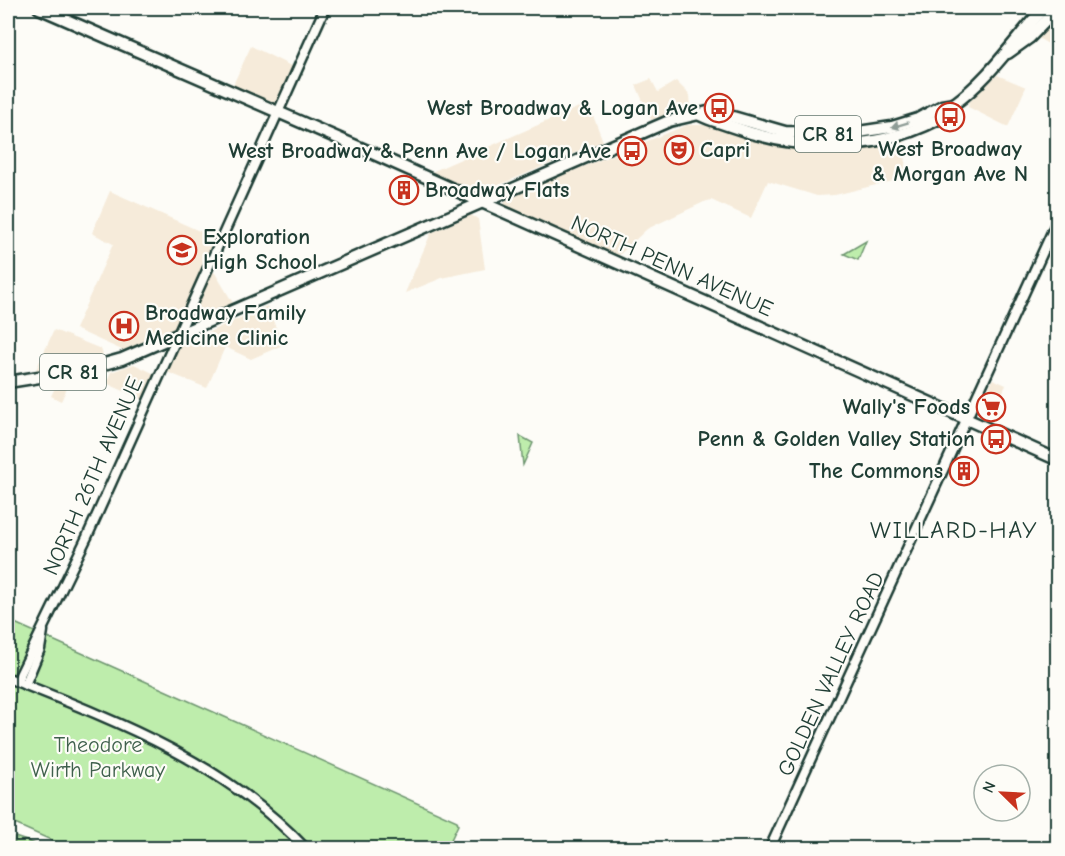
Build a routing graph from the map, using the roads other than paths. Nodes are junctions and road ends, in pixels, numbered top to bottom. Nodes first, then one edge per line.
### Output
1 (39, 8) edge
2 (325, 8) edge
3 (1044, 8) edge
4 (1058, 8) edge
5 (1006, 55) junction
6 (277, 113) junction
7 (481, 203) junction
8 (1058, 219) edge
9 (176, 337) junction
10 (8, 381) edge
11 (967, 420) junction
12 (1058, 460) edge
13 (8, 678) edge
14 (21, 683) junction
15 (305, 849) edge
16 (770, 849) edge

1 - 6 main road, NORTH PENN AVENUE
2 - 6 street, NORTH 26TH AVENUE
3 - 5 main road, CR 81
4 - 5 main road, CR 81
5 - 7 main road, CR 81
6 - 7 main road, NORTH PENN AVENUE
6 - 9 street, NORTH 26TH AVENUE
7 - 9 main road, CR 81
7 - 11 main road, NORTH PENN AVENUE
8 - 11 street, GOLDEN VALLEY ROAD
9 - 10 main road, CR 81
9 - 14 street, NORTH 26TH AVENUE
11 - 12 main road, NORTH PENN AVENUE
11 - 16 street, GOLDEN VALLEY ROAD
13 - 14 street
14 - 15 street

